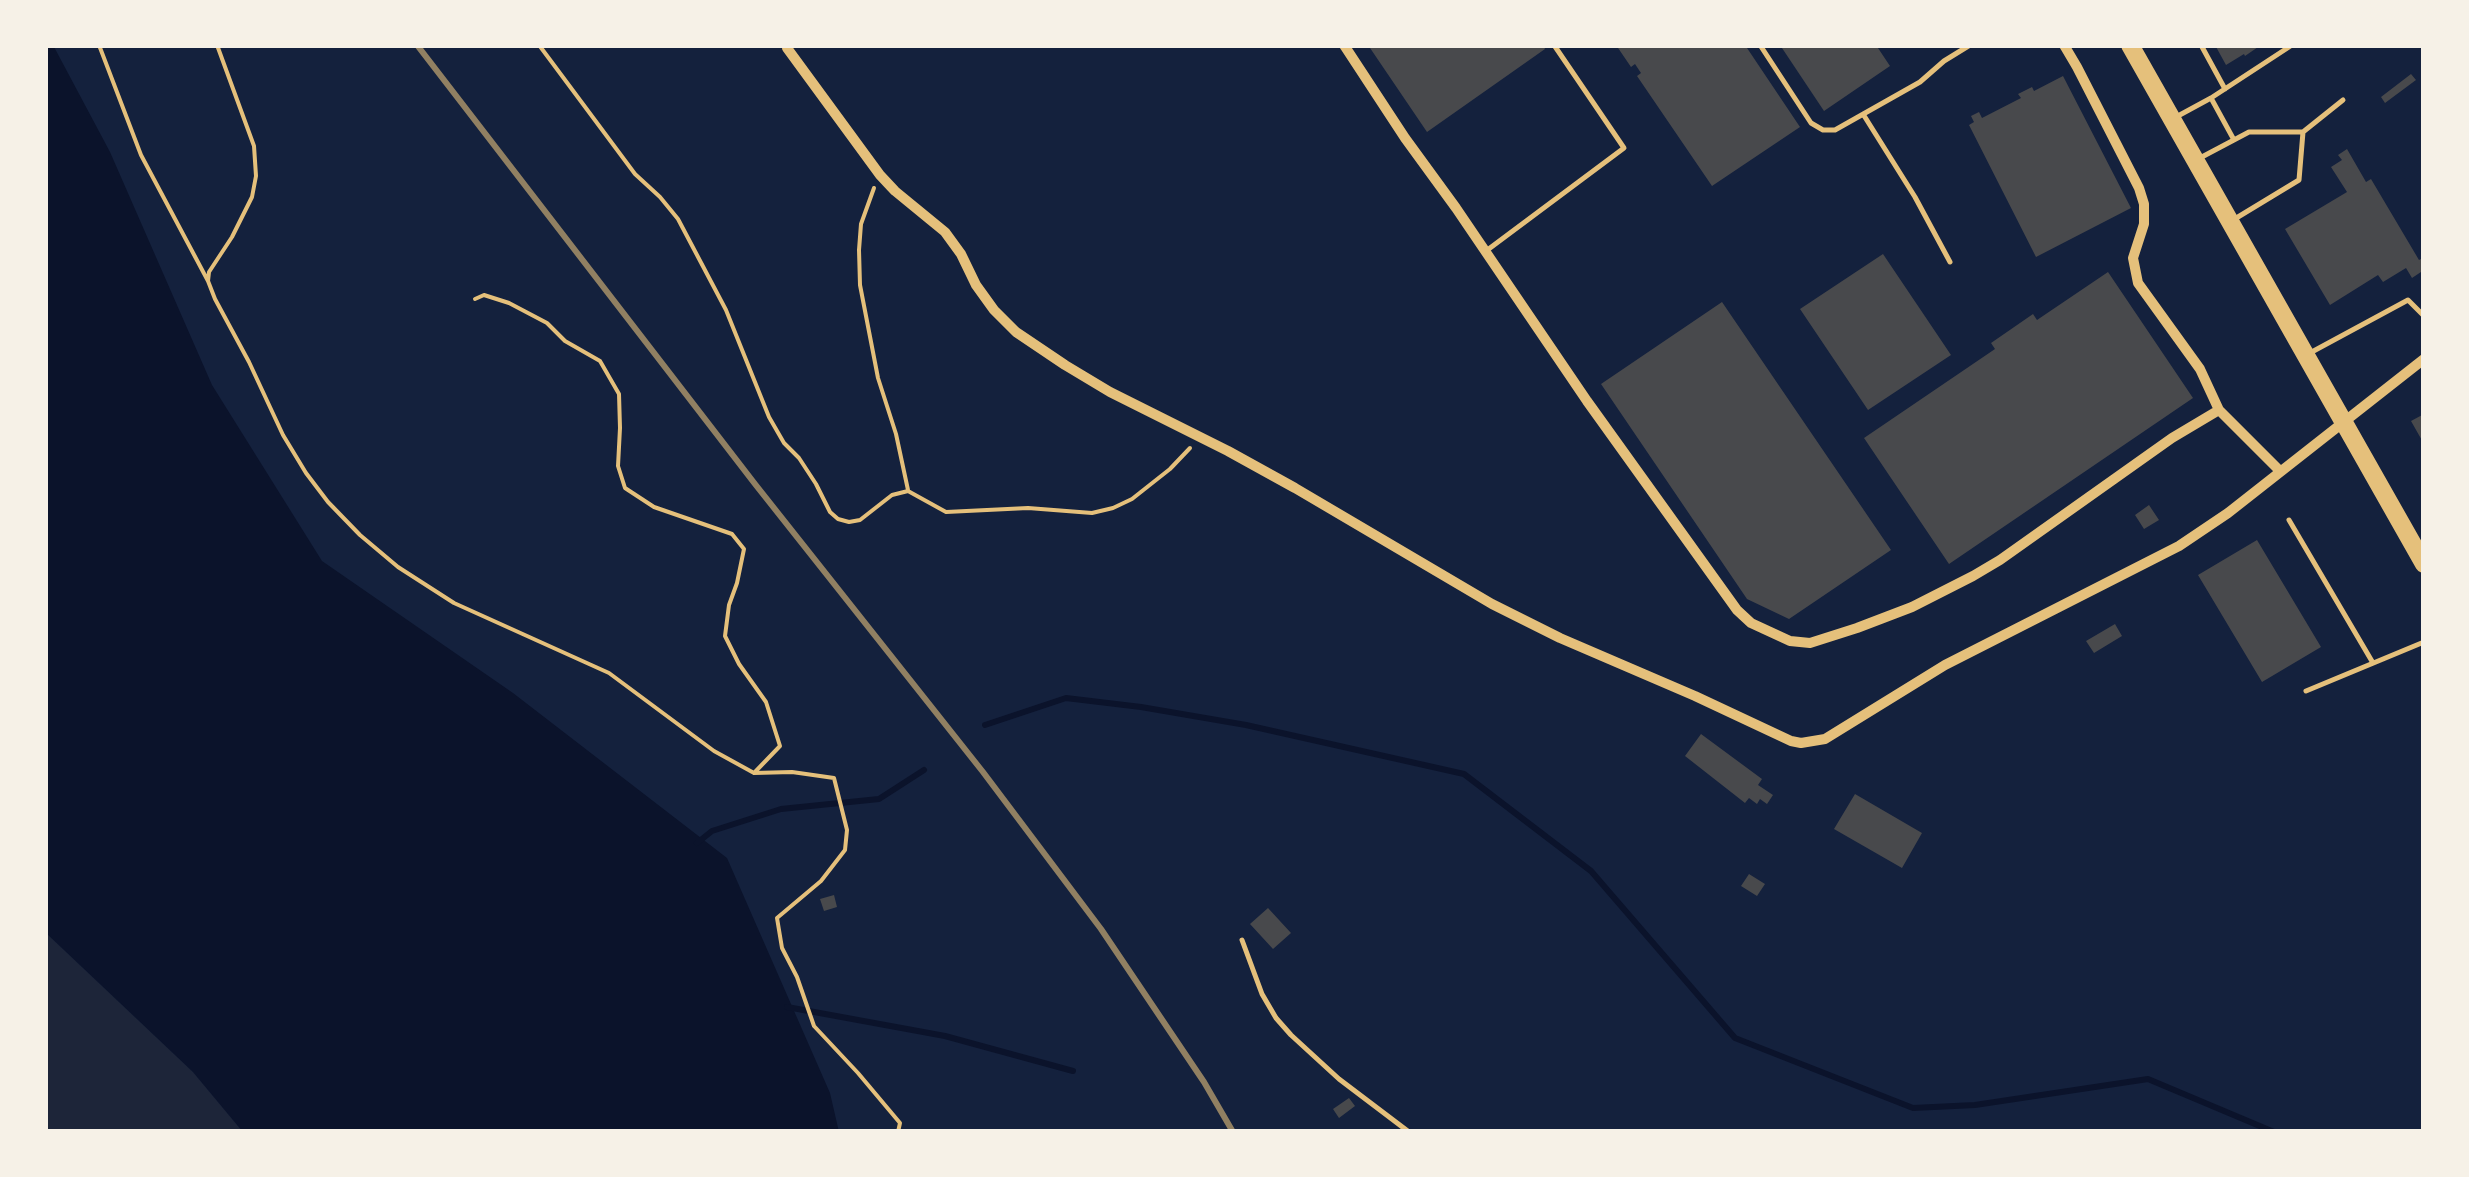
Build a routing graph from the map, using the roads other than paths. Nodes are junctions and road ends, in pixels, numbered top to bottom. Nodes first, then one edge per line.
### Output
1 (1344, 45) edge
2 (1554, 45) edge
3 (1760, 45) edge
4 (1970, 45) edge
5 (2064, 45) edge
6 (2130, 45) edge
7 (2201, 45) edge
8 (2292, 45) edge
9 (787, 48) dead end
10 (2225, 89) junction
11 (2211, 98) junction
12 (2343, 100) dead end
13 (1863, 114) junction
14 (2172, 119) junction
15 (2303, 132) junction
16 (2234, 140) junction
17 (2196, 160) junction
18 (2230, 222) junction
19 (1486, 252) junction
20 (1950, 262) dead end
21 (2424, 316) edge
22 (2306, 355) junction
23 (2424, 359) edge
24 (2219, 410) junction
25 (2344, 422) junction
26 (2280, 471) junction
27 (2289, 520) dead end
28 (2421, 552) edge
29 (2424, 642) edge
30 (2373, 664) junction
31 (2306, 691) dead end
32 (1242, 940) dead end
33 (1409, 1132) edge

1 - 19 street
2 - 19 lane
3 - 13 lane
4 - 13 lane
5 - 24 street
6 - 14 main road
7 - 10 lane
8 - 10 lane
9 - 26 street
10 - 11 lane
11 - 14 lane
11 - 16 lane
12 - 15 lane
13 - 20 lane
14 - 17 main road
15 - 16 lane
15 - 18 lane
16 - 17 lane
17 - 18 main road
18 - 22 main road
19 - 24 street
21 - 22 lane
22 - 25 main road
23 - 25 street
24 - 26 street
25 - 26 street
25 - 28 main road
27 - 30 lane
29 - 30 lane
30 - 31 lane
32 - 33 lane

